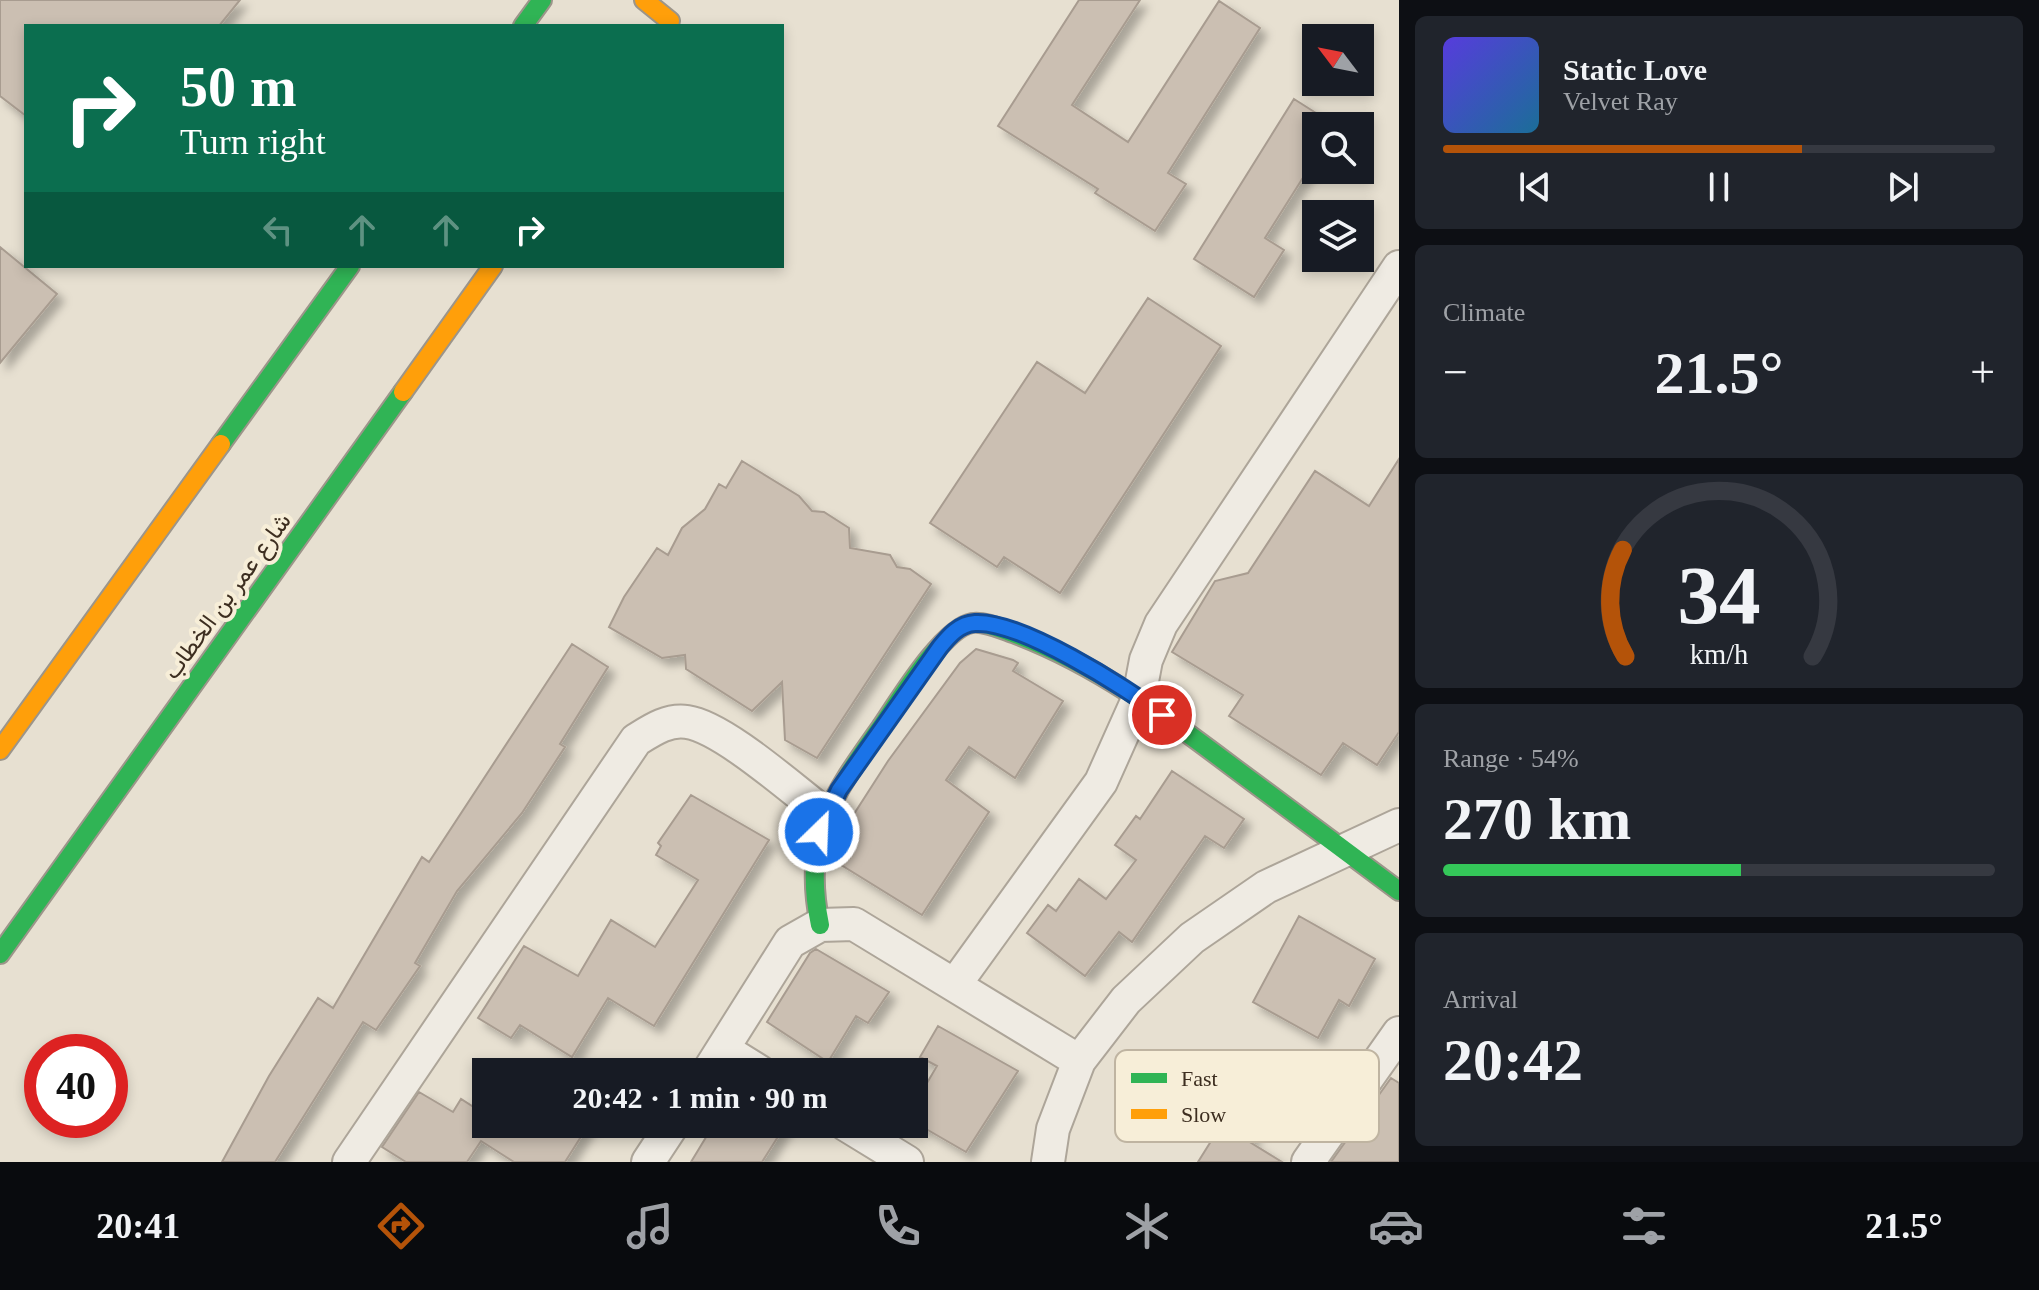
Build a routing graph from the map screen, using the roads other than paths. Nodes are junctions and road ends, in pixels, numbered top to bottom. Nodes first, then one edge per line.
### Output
1 (542, 0) edge
2 (644, 0) edge
3 (671, 19) edge
4 (524, 24) edge
5 (349, 268) edge
6 (492, 268) edge
7 (1398, 272) edge
8 (1139, 697) junction
9 (0, 750) edge
10 (825, 814) junction
11 (1399, 825) edge
12 (1346, 852) junction
13 (1399, 891) edge
14 (820, 925) junction
15 (0, 954) edge
16 (956, 983) junction
17 (1399, 1033) edge
18 (717, 1058) edge
19 (1079, 1061) junction
20 (1379, 1061) edge
21 (664, 1138) edge
22 (859, 1138) edge
23 (1322, 1142) edge
24 (873, 1153) edge
25 (349, 1162) edge
26 (648, 1162) edge
27 (907, 1162) edge
28 (1048, 1162) edge
29 (1308, 1162) edge

1 - 4 street
2 - 3 street
5 - 9 street
6 - 15 street, شارع عمر بن الخطاب
7 - 8 street
8 - 10 street
8 - 12 street
8 - 16 street
10 - 14 street
10 - 25 street
11 - 12 street
12 - 13 street
12 - 19 street
14 - 16 street
14 - 18 street
16 - 19 street
17 - 20 street
19 - 28 street
21 - 26 street
22 - 24 street
23 - 29 street
24 - 27 street

